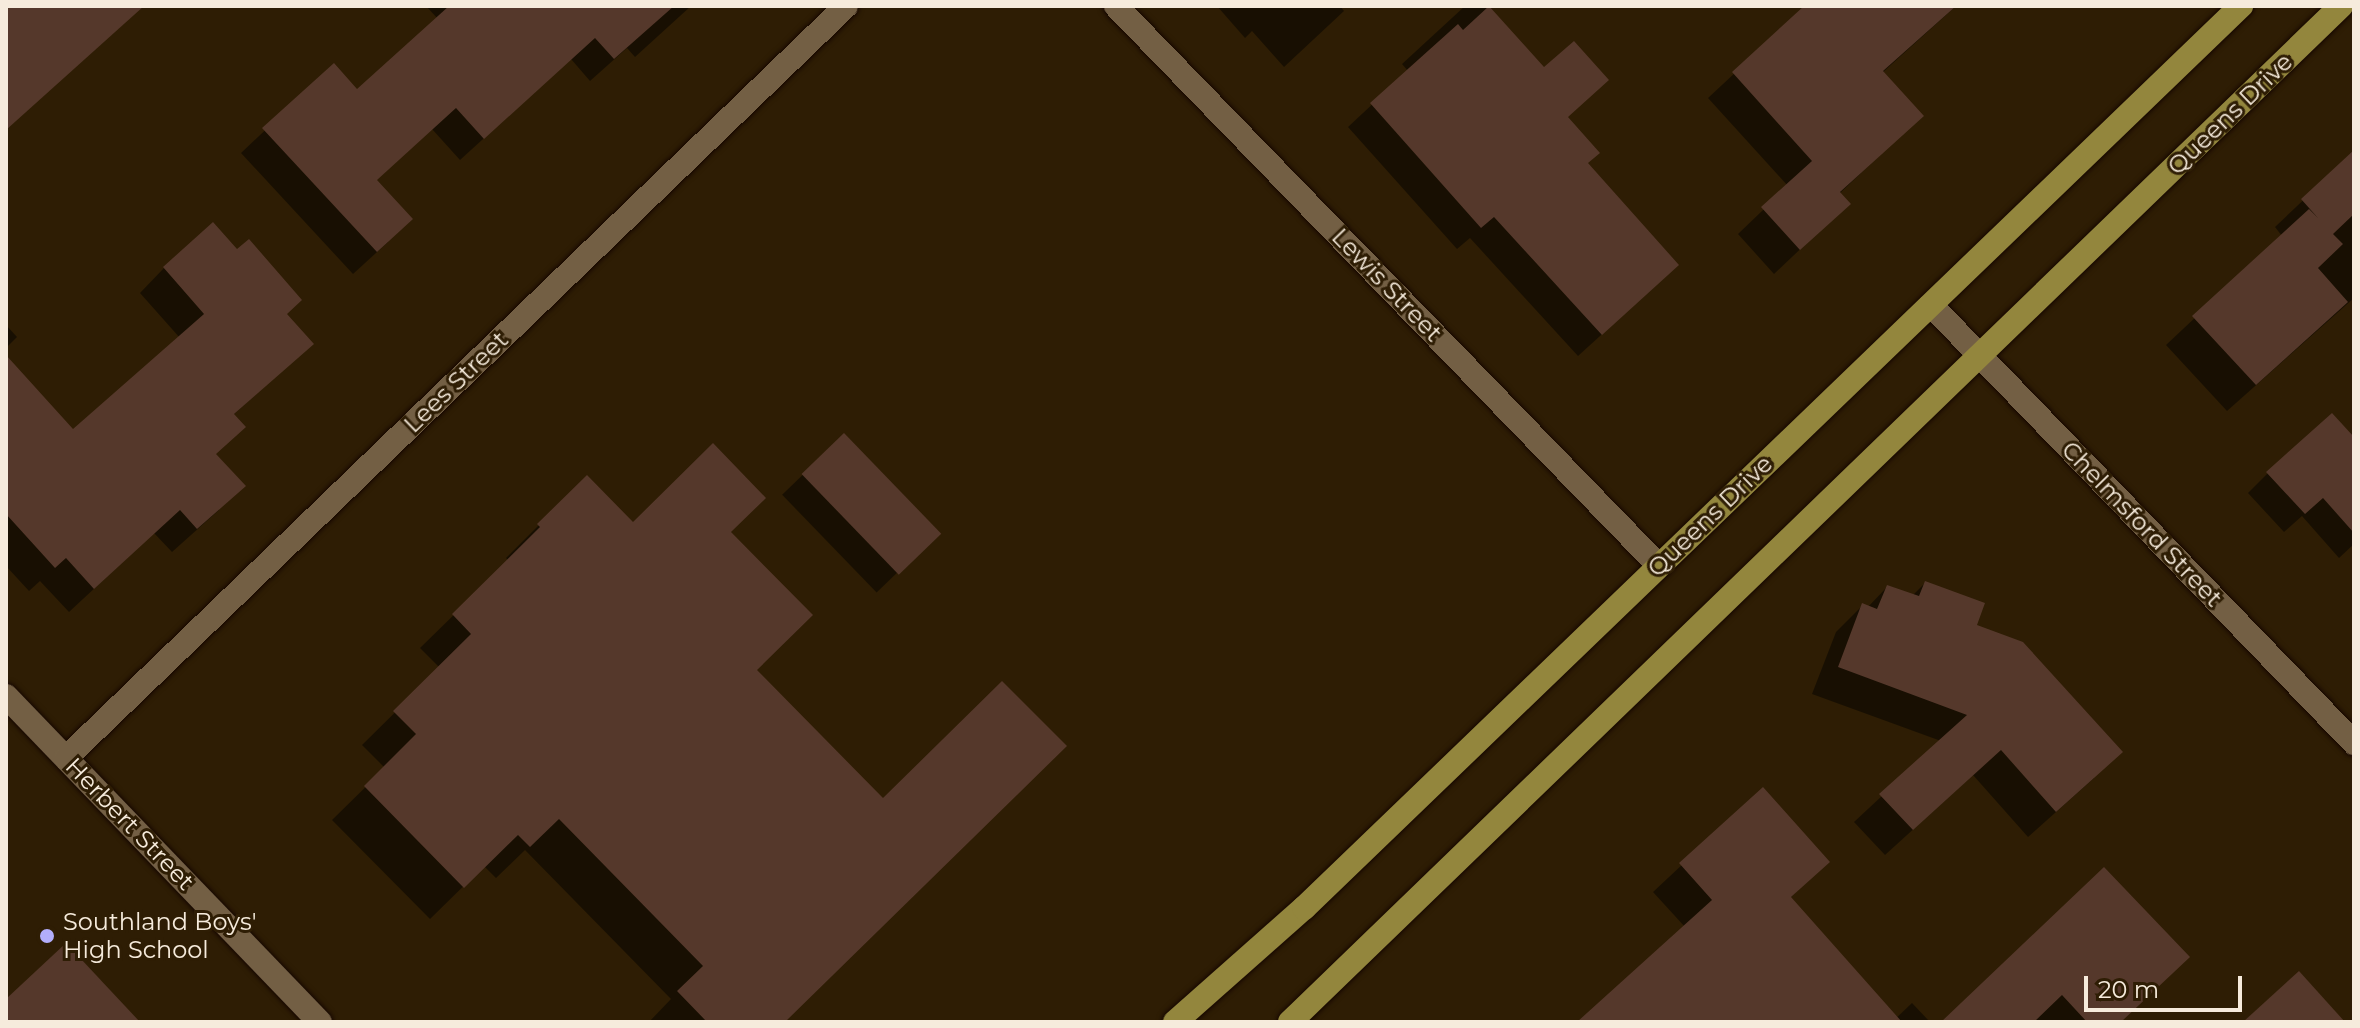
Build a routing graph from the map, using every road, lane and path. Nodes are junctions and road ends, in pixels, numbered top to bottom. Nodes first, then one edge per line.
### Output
1 (846, 6) edge
2 (1116, 6) edge
3 (2241, 6) edge
4 (2341, 6) edge
5 (1931, 305) junction
6 (1979, 355) junction
7 (1658, 565) junction
8 (6, 696) edge
9 (2354, 743) edge
10 (66, 758) junction
11 (320, 1022) edge
12 (1175, 1022) edge
13 (1290, 1022) edge

1 - 10 street, Lees Street
2 - 7 street, Lewis Street
3 - 5 main road, Queens Drive
4 - 6 main road, Queens Drive
5 - 6 street, Chelmsford Street
5 - 7 main road, Queens Drive
6 - 9 street, Chelmsford Street
6 - 13 main road, Queens Drive
7 - 12 main road, Queens Drive
8 - 10 street, Herbert Street
10 - 11 street, Herbert Street

